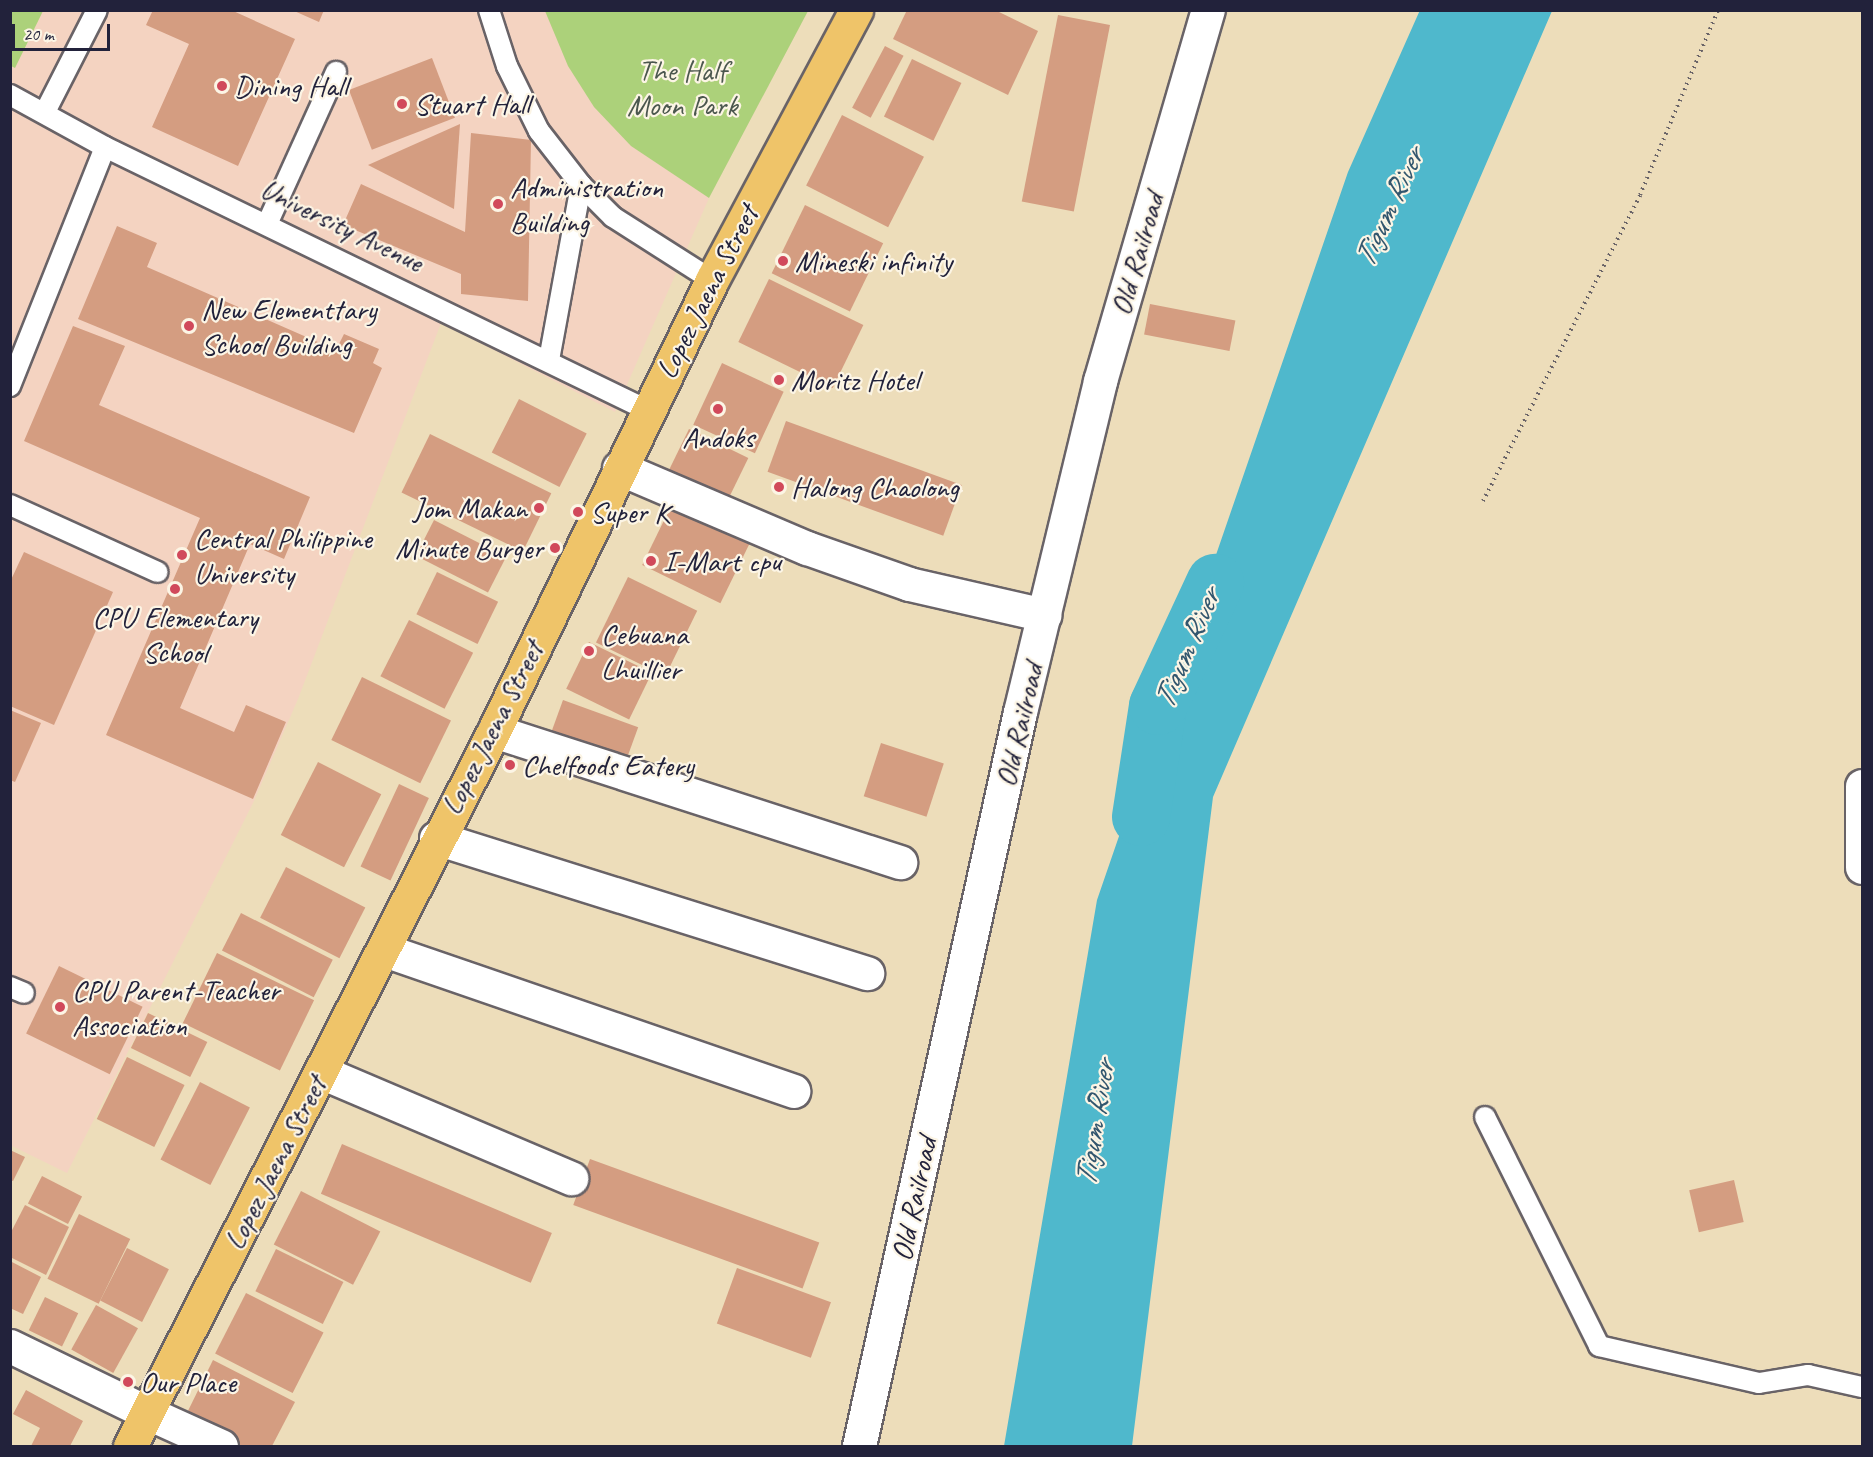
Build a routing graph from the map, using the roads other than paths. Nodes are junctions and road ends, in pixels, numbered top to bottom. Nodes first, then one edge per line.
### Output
1 (97, 10) edge
2 (489, 10) edge
3 (856, 10) edge
4 (1208, 10) edge
5 (336, 72) dead end
6 (10, 95) edge
7 (45, 112) junction
8 (105, 147) junction
9 (581, 185) junction
10 (268, 222) junction
11 (712, 280) junction
12 (549, 360) junction
13 (10, 386) edge
14 (647, 410) junction
15 (620, 468) junction
16 (10, 505) edge
17 (159, 572) dead end
18 (1044, 615) junction
19 (494, 730) junction
20 (1863, 786) edge
21 (436, 838) junction
22 (900, 862) dead end
23 (1863, 867) edge
24 (384, 950) junction
25 (867, 973) dead end
26 (321, 1072) junction
27 (793, 1091) dead end
28 (1485, 1117) dead end
29 (571, 1178) dead end
30 (10, 1346) edge
31 (1863, 1387) edge
32 (148, 1413) junction
33 (130, 1446) edge
34 (221, 1446) edge
35 (859, 1446) edge

1 - 7 lane
2 - 9 lane
3 - 11 main road, Lopez Jaena Street
4 - 18 street, Old Railroad
5 - 10 lane
6 - 7 lane, University Avenue
7 - 8 lane, University Avenue
8 - 10 lane, University Avenue
8 - 13 lane
9 - 11 lane
9 - 12 lane
10 - 12 lane, University Avenue
11 - 14 main road, Lopez Jaena Street
12 - 14 lane, University Avenue
14 - 15 main road, Lopez Jaena Street
15 - 18 street
15 - 19 main road, Lopez Jaena Street
16 - 17 lane
18 - 35 street, Old Railroad
19 - 21 main road, Lopez Jaena Street
19 - 22 street
20 - 23 street
21 - 24 main road, Lopez Jaena Street
21 - 25 street
24 - 26 main road, Lopez Jaena Street
24 - 27 street
26 - 29 street
26 - 32 main road, Lopez Jaena Street
28 - 31 lane
30 - 32 street
32 - 33 main road, Lopez Jaena Street
32 - 34 street

